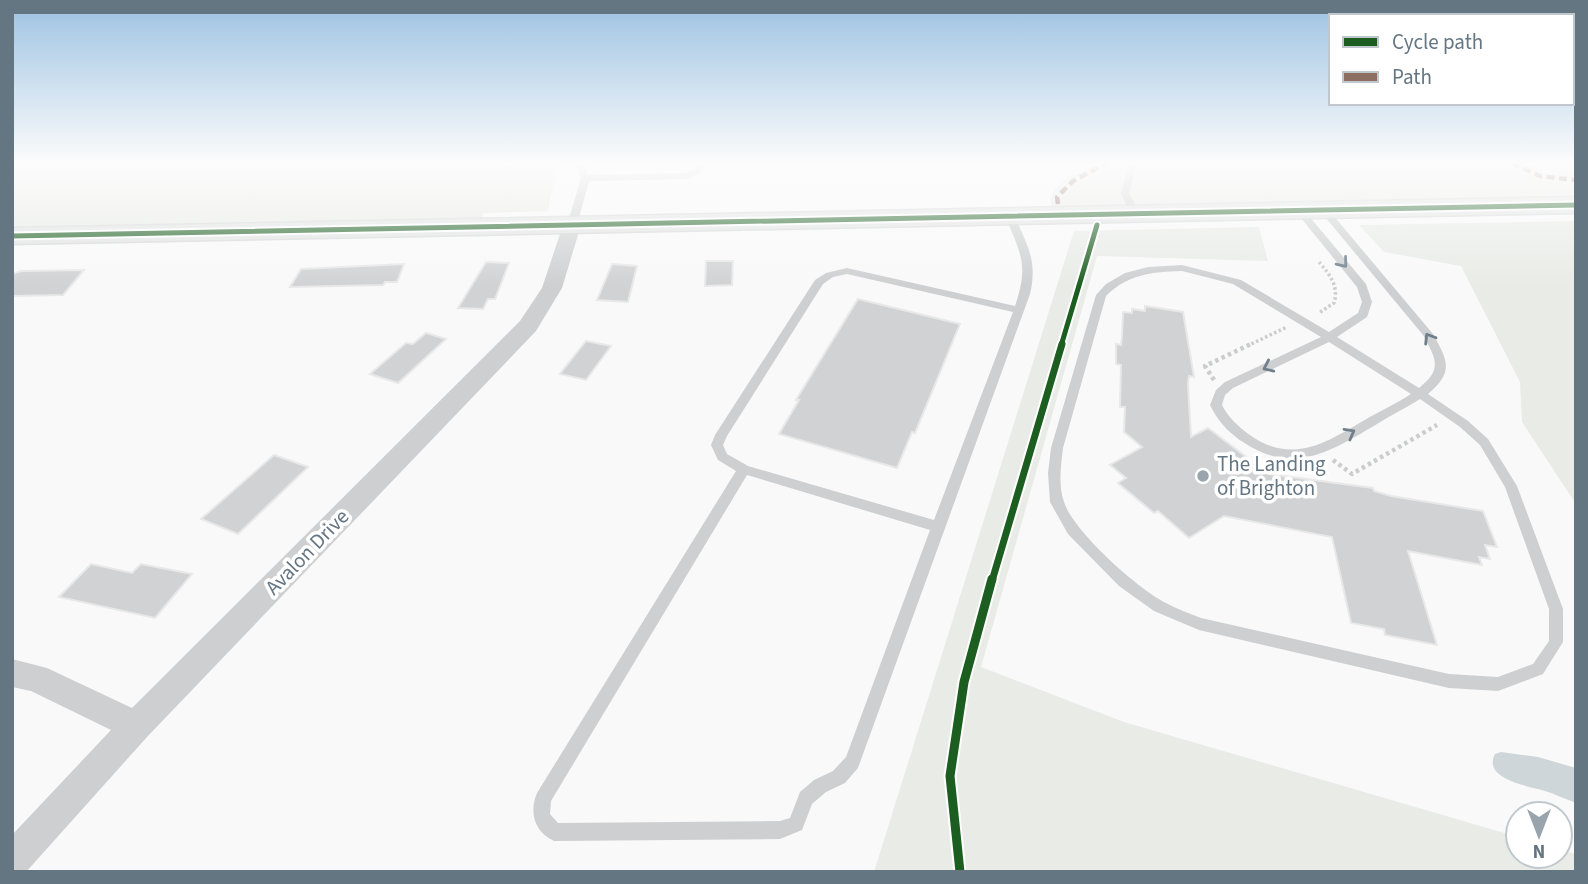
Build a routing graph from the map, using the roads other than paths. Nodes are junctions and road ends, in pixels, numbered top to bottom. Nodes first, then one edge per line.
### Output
1 (578, 204) edge
2 (1130, 204) edge
3 (1576, 205) edge
4 (1312, 211) junction
5 (1135, 214) junction
6 (1010, 216) junction
7 (572, 225) junction
8 (12, 236) edge
9 (1019, 310) junction
10 (1330, 337) junction
11 (1420, 394) junction
12 (744, 469) junction
13 (939, 527) junction
14 (12, 673) edge
15 (136, 726) junction
16 (12, 861) edge

1 - 7 lane
2 - 5 lane
3 - 4 street
4 - 5 street
4 -> 10 lane
11 -> 4 lane
5 - 6 street
6 - 7 street
6 - 9 lane
7 - 8 street
7 - 15 street, Avalon Drive
9 - 12 lane
9 - 13 lane
10 - 11 lane
10 -> 11 lane
10 - 11 lane
12 - 13 lane
12 - 13 lane
14 - 15 street
15 - 16 street, Avalon Drive

